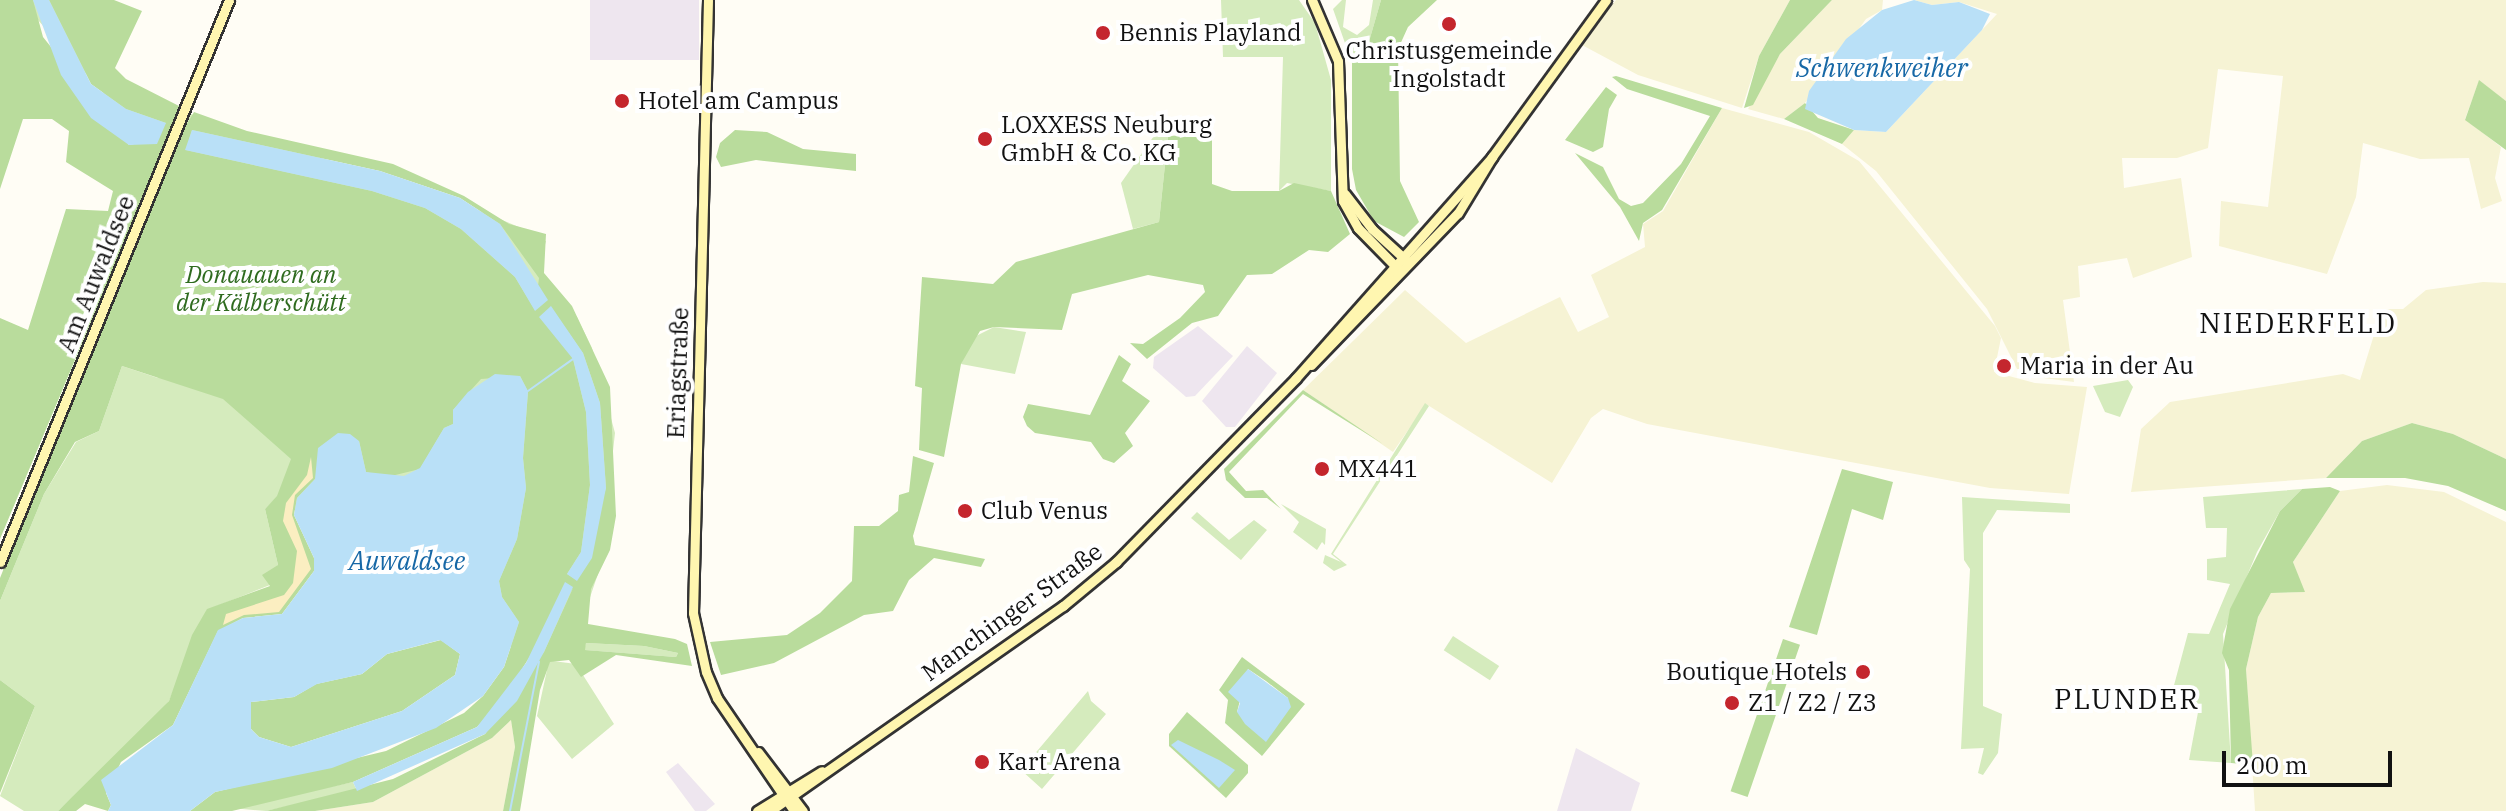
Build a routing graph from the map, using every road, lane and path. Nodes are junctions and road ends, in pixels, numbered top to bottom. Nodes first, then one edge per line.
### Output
1 (229, 0) edge
2 (708, 0) edge
3 (716, 0) edge
4 (1312, 0) edge
5 (1606, 0) edge
6 (708, 19) junction
7 (1341, 188) junction
8 (1408, 262) junction
9 (1399, 270) junction
10 (0, 562) edge
11 (787, 795) junction
12 (757, 811) edge
13 (770, 811) edge
14 (794, 811) edge
15 (803, 811) edge

1 - 10 street, Am Auwaldsee
2 - 6 street, Eriagstraße
3 - 6 street
4 - 7 street
5 - 8 street
6 - 11 street, Eriagstraße
7 - 8 street
7 - 9 street
8 - 9 street
9 - 11 street, Manchinger Straße
11 - 12 street, Manchinger Straße
11 - 13 street, Manchinger Straße
11 - 14 street
11 - 15 street

